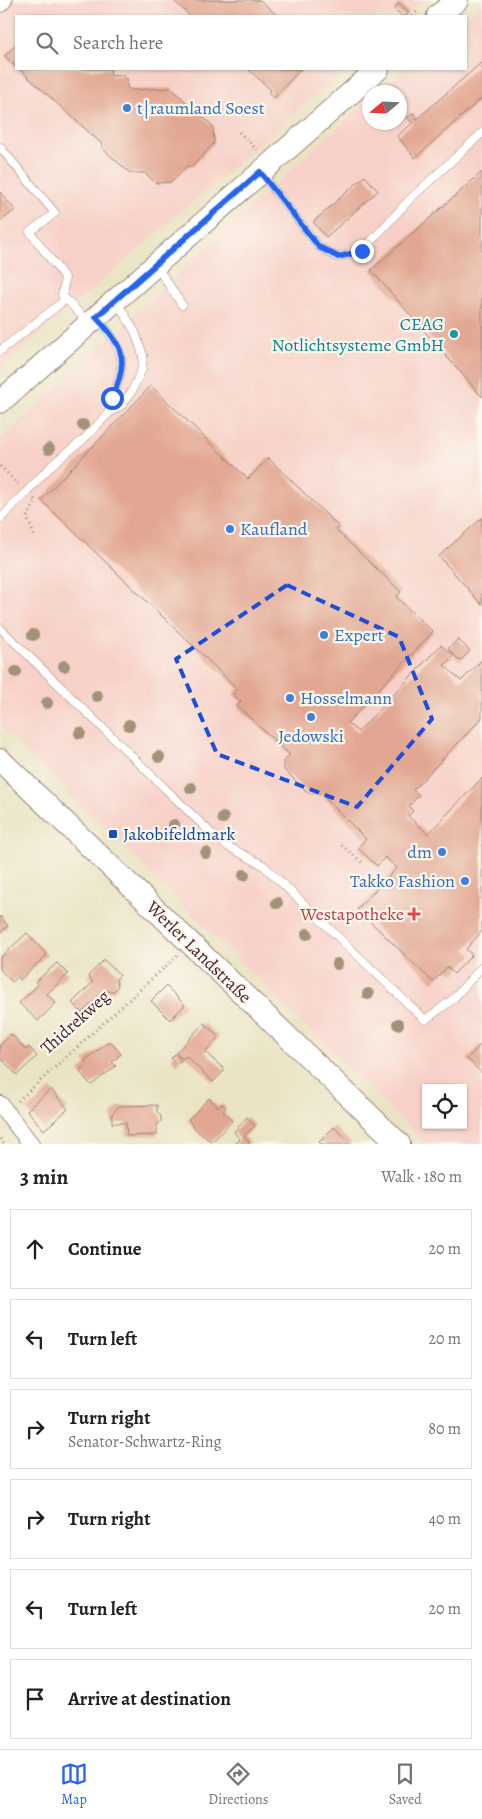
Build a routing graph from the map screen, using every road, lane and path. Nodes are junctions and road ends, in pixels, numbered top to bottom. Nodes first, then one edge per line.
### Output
1 (4, 0) edge
2 (457, 0) edge
3 (0, 4) edge
4 (439, 15) edge
5 (377, 70) edge
6 (239, 132) dead end
7 (482, 133) edge
8 (0, 148) edge
9 (265, 167) junction
10 (156, 264) junction
11 (66, 299) junction
12 (116, 300) junction
13 (182, 305) dead end
14 (93, 320) junction
15 (0, 351) edge
16 (0, 402) edge
17 (108, 414) junction
18 (0, 520) edge
19 (0, 628) edge
20 (0, 760) edge
21 (342, 845) dead end
22 (364, 864) dead end
23 (169, 964) dead end
24 (482, 967) edge
25 (3, 1107) edge
26 (0, 1139) edge
27 (4, 1144) edge
28 (31, 1144) edge
29 (399, 1144) edge

1 - 3 street
2 - 4 main road
5 - 9 main road
6 - 9 path
7 - 9 lane
8 - 11 lane
9 - 10 main road
10 - 12 main road
10 - 13 lane
11 - 14 lane
11 - 15 lane
12 - 14 main road
12 - 17 lane
14 - 16 main road
14 - 17 lane
17 - 18 lane
19 - 24 lane
20 - 29 main road, Werler Landstraße
21 - 22 path
23 - 25 path, Thidrekweg
25 - 28 street
26 - 27 path

